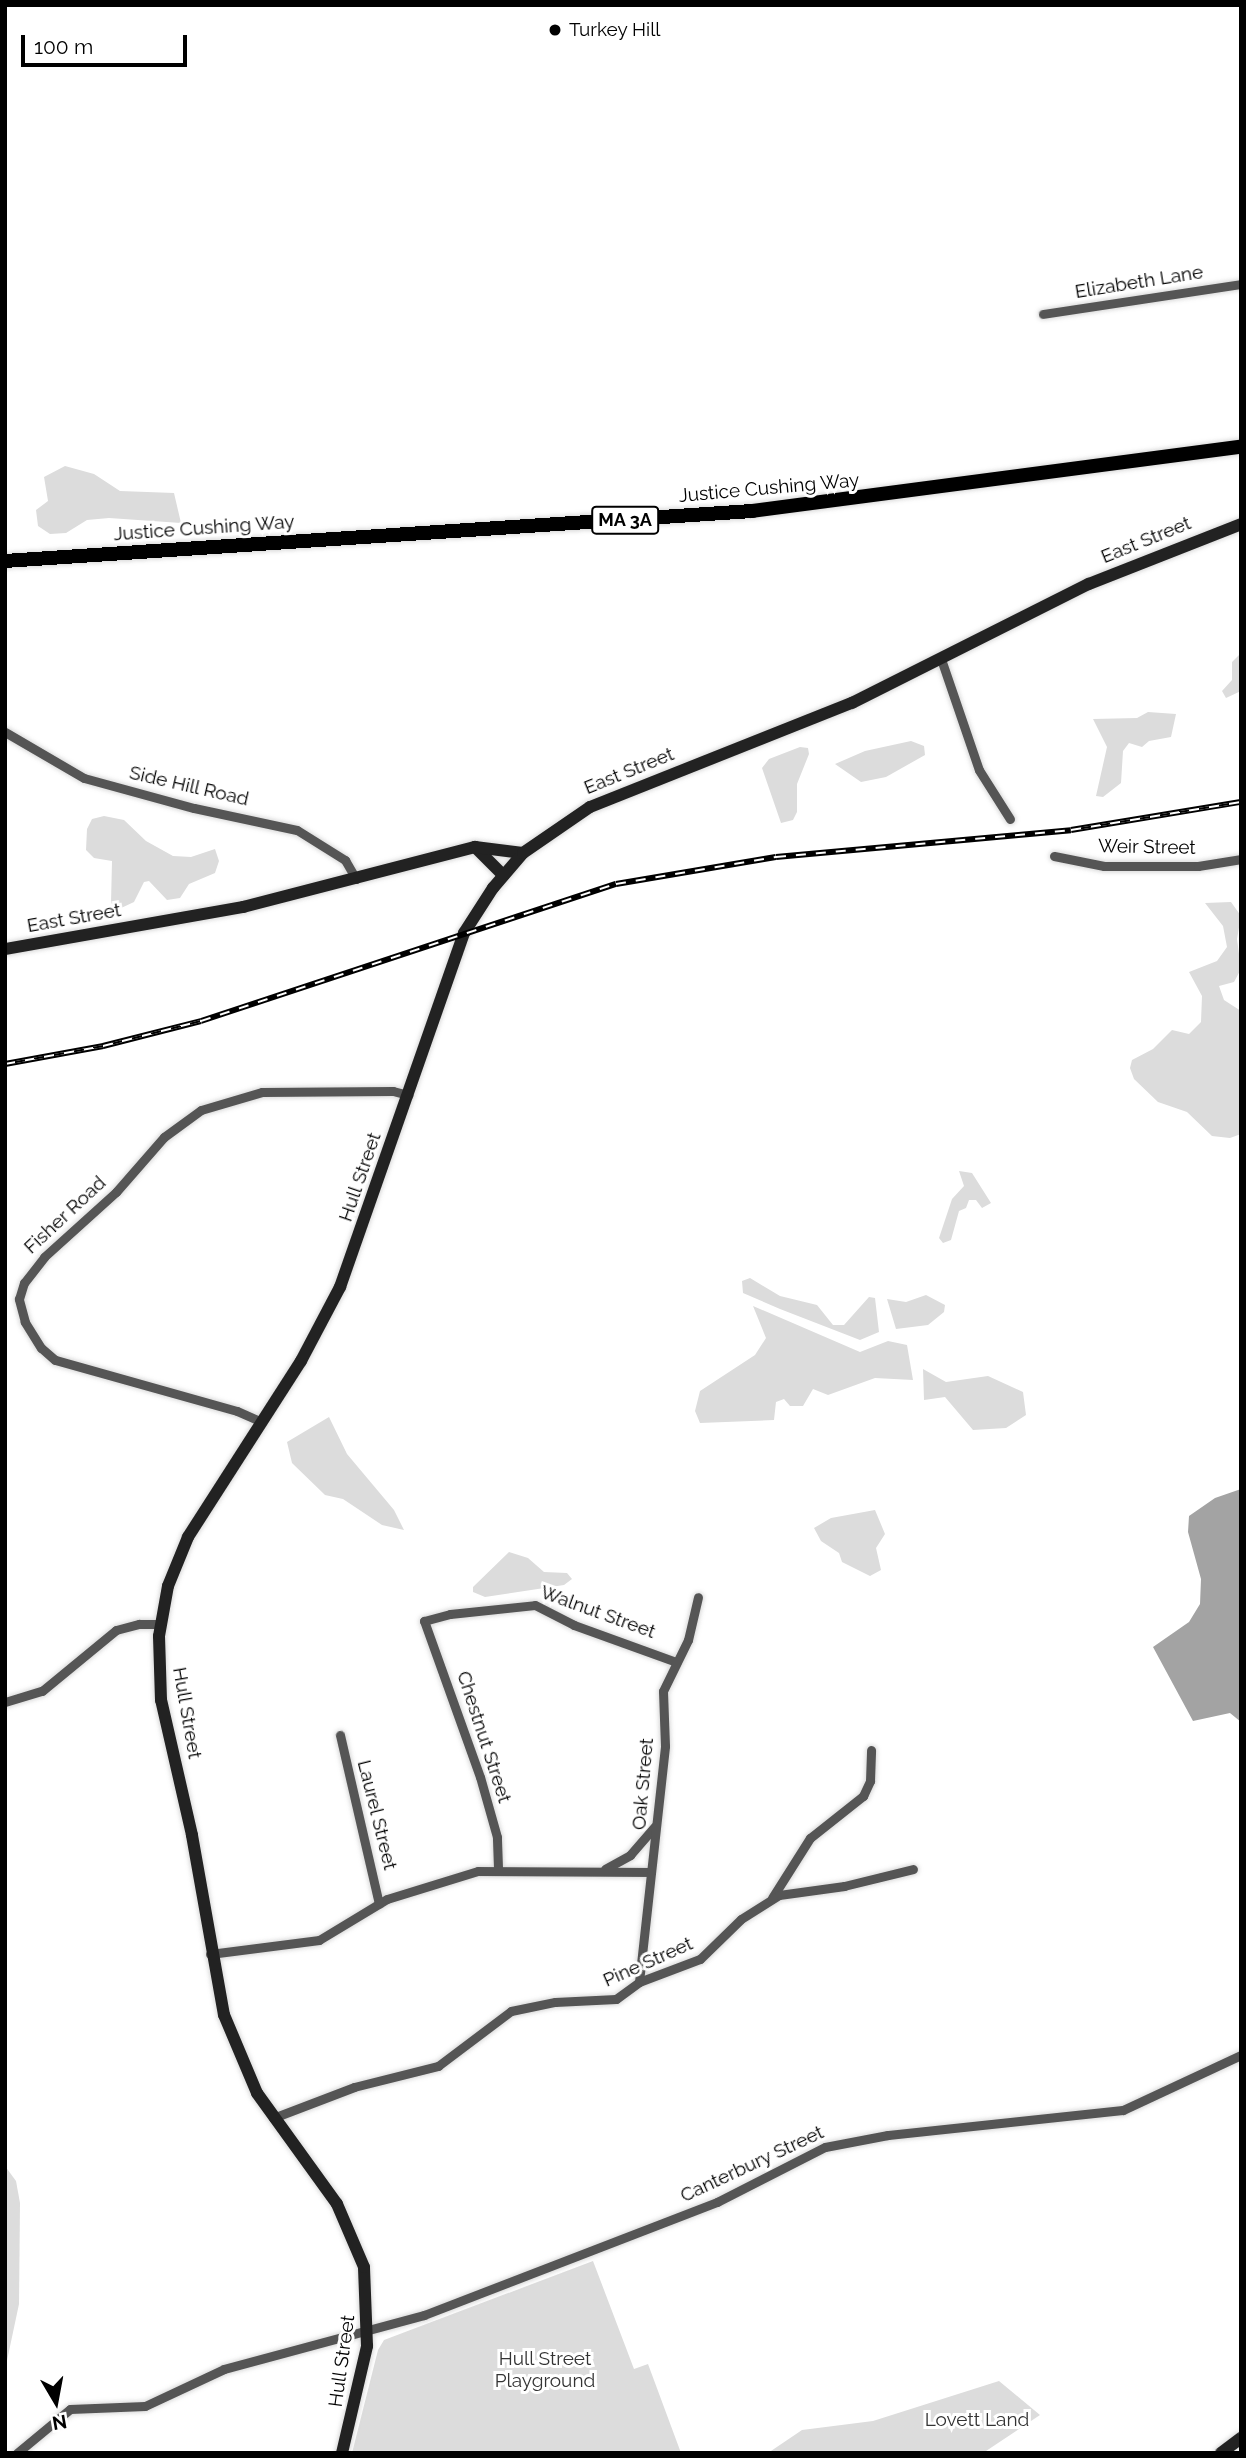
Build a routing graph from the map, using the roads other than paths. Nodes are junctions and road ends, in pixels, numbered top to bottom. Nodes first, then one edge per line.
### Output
1 (1241, 284) edge
2 (1044, 314) dead end
3 (1241, 447) edge
4 (1241, 524) edge
5 (5, 561) edge
6 (941, 659) junction
7 (5, 732) edge
8 (1010, 819) dead end
9 (475, 847) junction
10 (523, 853) junction
11 (1054, 856) dead end
12 (1241, 859) edge
13 (503, 875) junction
14 (356, 879) junction
15 (5, 950) edge
16 (408, 1095) junction
17 (262, 1422) junction
18 (698, 1597) dead end
19 (424, 1621) joint
20 (160, 1625) junction
21 (676, 1662) junction
22 (5, 1702) edge
23 (340, 1735) dead end
24 (871, 1750) dead end
25 (658, 1821) junction
26 (498, 1868) junction
27 (913, 1869) dead end
28 (604, 1870) junction
29 (651, 1872) junction
30 (772, 1898) junction
31 (379, 1904) junction
32 (210, 1954) junction
33 (639, 1982) junction
34 (1241, 2055) edge
35 (273, 2118) junction
36 (368, 2330) junction
37 (1241, 2438) edge
38 (17, 2453) edge
39 (342, 2453) edge
40 (1221, 2453) edge

1 - 2 street, Elizabeth Lane
3 - 5 main road, Justice Cushing Way / MA 3A
4 - 6 main road, East Street
6 - 8 street
6 - 10 main road, East Street
7 - 14 street, Side Hill Road
9 - 10 main road, East Street
9 - 13 main road
9 - 14 main road, East Street
10 - 13 main road, Hull Street
11 - 12 street, Weir Street
13 - 16 main road, Hull Street
14 - 15 main road, East Street
16 - 17 main road, Hull Street
16 - 17 street, Fisher Road
17 - 20 main road, Hull Street
18 - 21 street, Oak Street
19 - 21 street, Walnut Street
19 - 26 street, Chestnut Street
20 - 22 street
20 - 32 main road, Hull Street
21 - 25 street, Oak Street
23 - 31 street, Laurel Street
24 - 30 street
25 - 28 street
25 - 29 street, Oak Street
26 - 28 street
26 - 31 street
27 - 30 street, Pine Street
28 - 29 street
29 - 33 street, Oak Street
30 - 33 street, Pine Street
31 - 32 street
32 - 35 main road, Hull Street
33 - 35 street, Pine Street
34 - 36 street, Canterbury Street
35 - 36 main road, Hull Street
36 - 38 street, Canterbury Street
36 - 39 main road, Hull Street
37 - 40 main road

